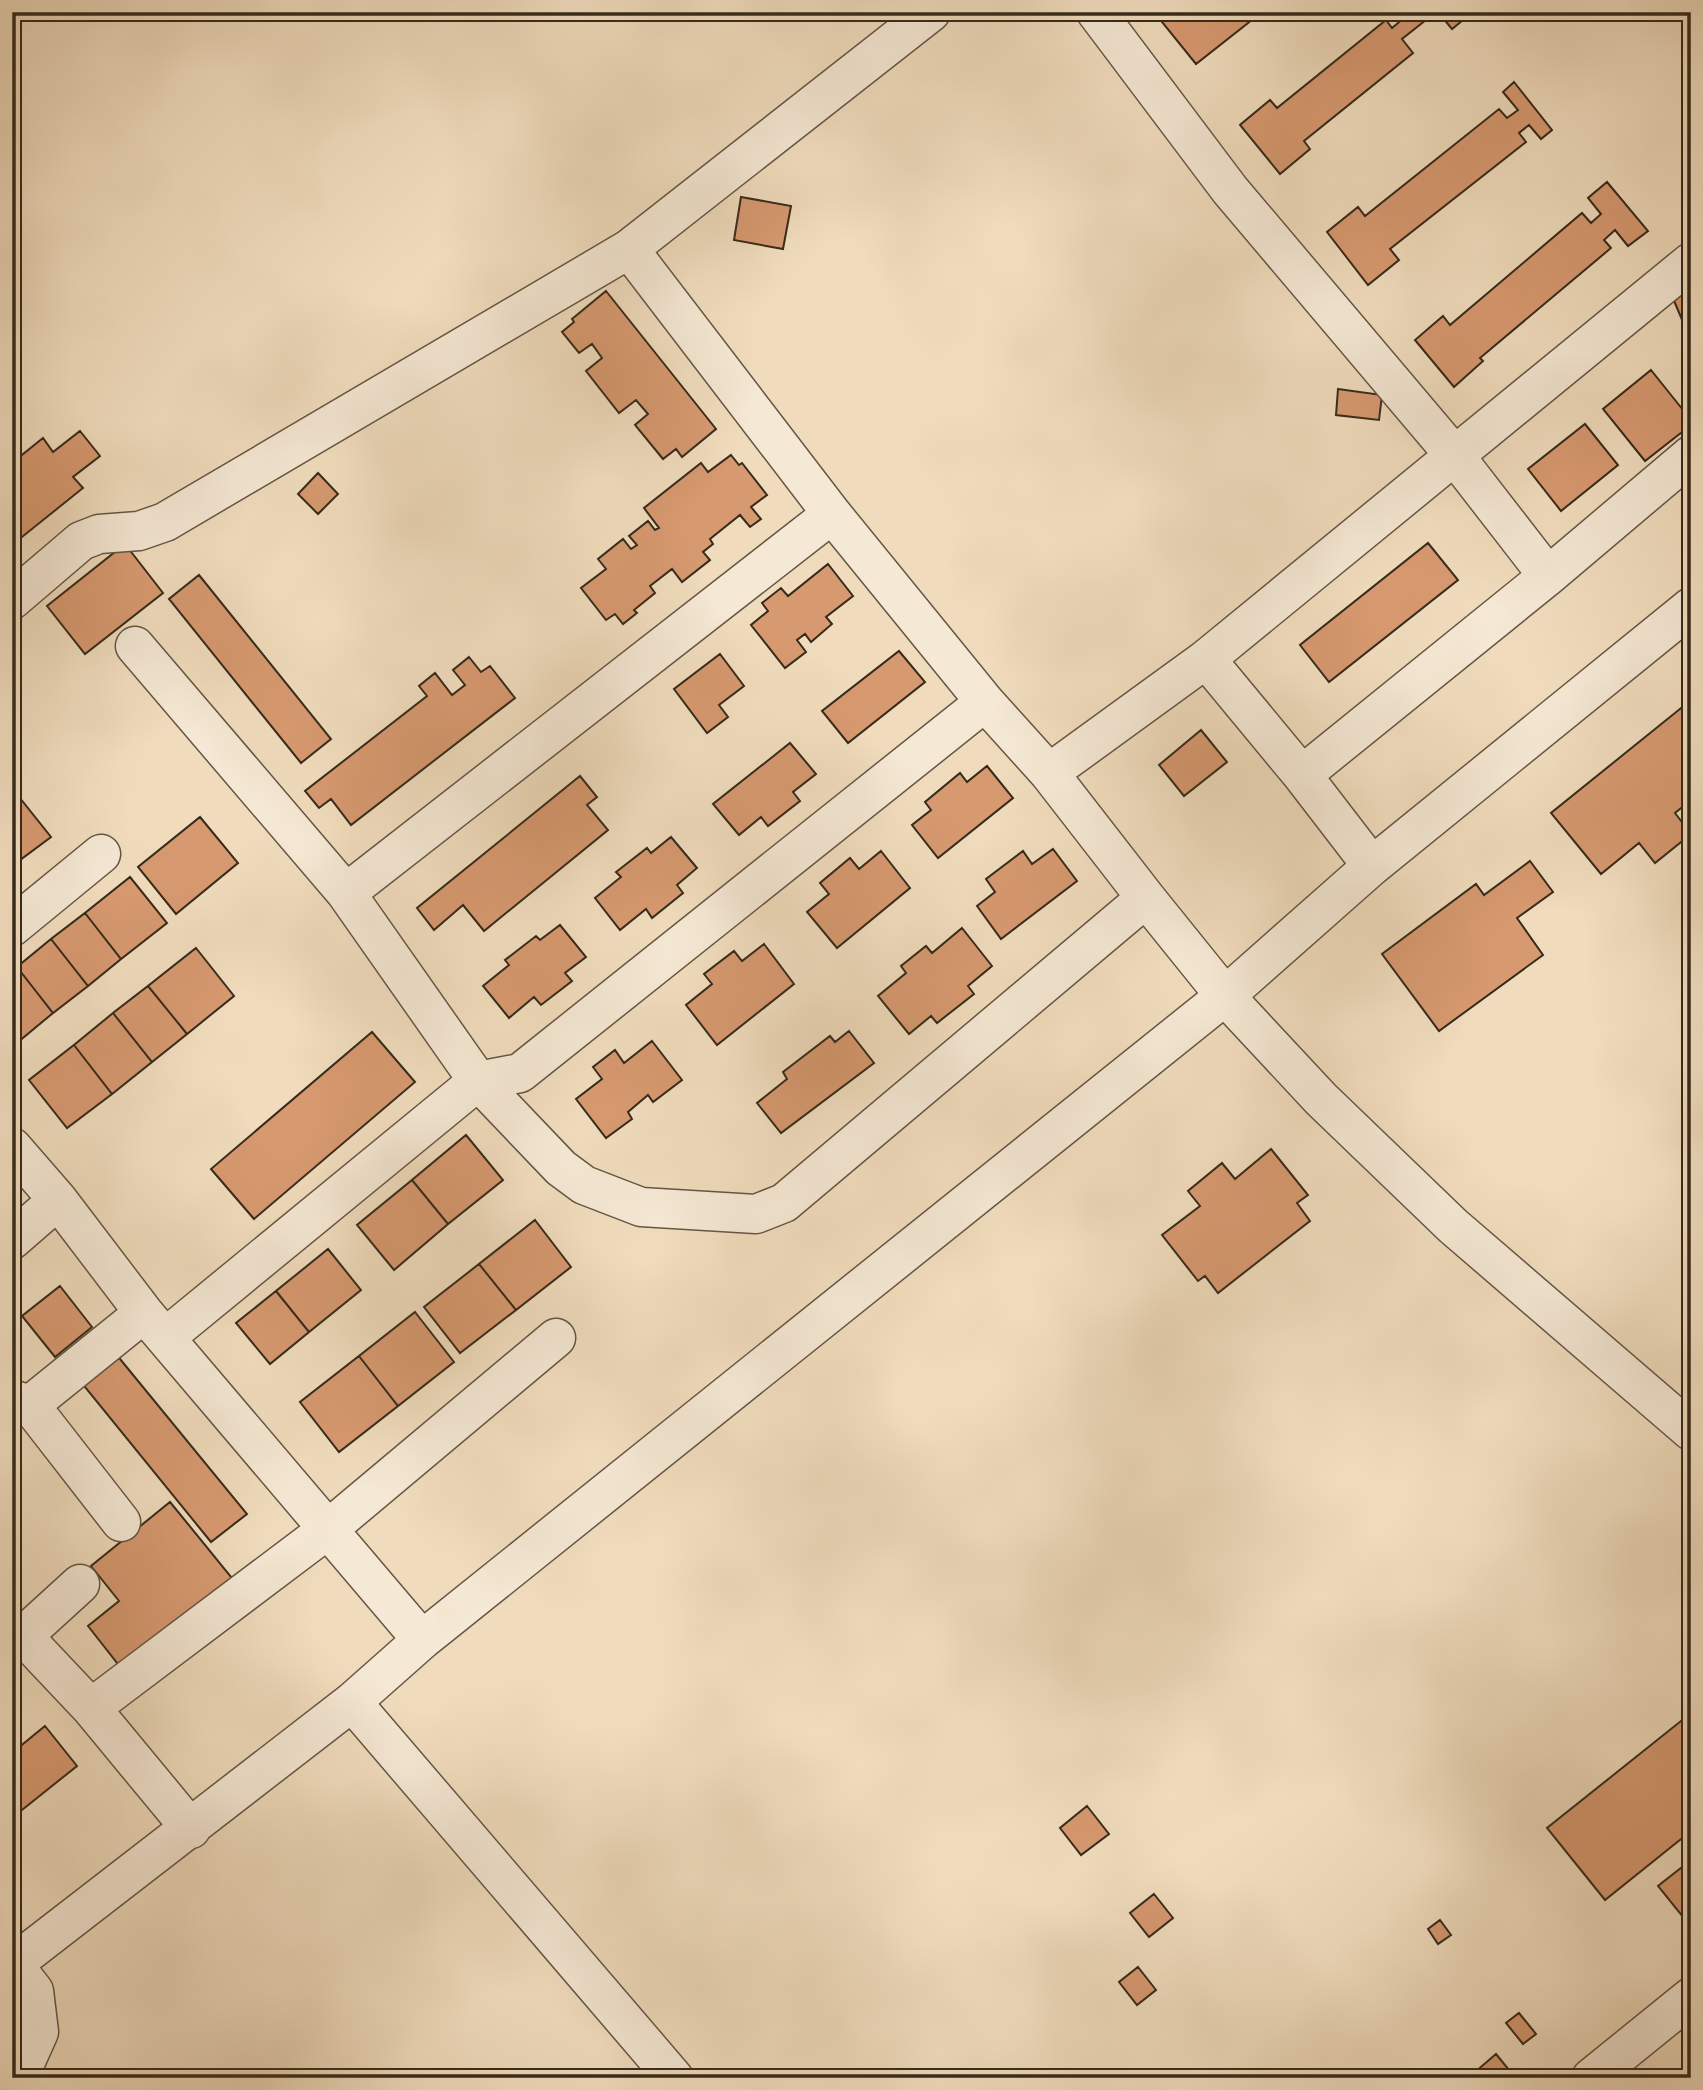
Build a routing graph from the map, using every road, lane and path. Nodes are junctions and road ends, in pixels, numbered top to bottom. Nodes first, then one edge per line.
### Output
1 (931, 12) edge
2 (1096, 12) edge
3 (629, 249) junction
4 (1691, 261) edge
5 (1691, 455) edge
6 (1455, 456) junction
7 (832, 514) junction
8 (1548, 576) junction
9 (12, 600) edge
10 (1691, 607) edge
11 (135, 646) dead end
12 (1206, 659) junction
13 (985, 702) junction
14 (1049, 773) junction
15 (1302, 775) junction
16 (101, 854) dead end
17 (1372, 866) junction
18 (346, 893) junction
19 (1146, 898) junction
20 (12, 928) edge
21 (1225, 996) junction
22 (478, 1081) junction
23 (12, 1147) edge
24 (58, 1200) junction
25 (12, 1240) edge
26 (155, 1325) junction
27 (556, 1338) dead end
28 (21, 1402) edge
29 (1691, 1431) edge
30 (121, 1522) dead end
31 (327, 1530) junction
32 (80, 1584) dead end
33 (422, 1640) junction
34 (18, 1641) edge
35 (352, 1702) junction
36 (91, 1708) junction
37 (191, 1829) junction
38 (13, 1965) edge
39 (1691, 1997) edge
40 (14, 2078) edge
41 (674, 2078) edge
42 (1591, 2078) edge

1 - 3 street
2 - 6 street
3 - 7 street
3 - 9 street
4 - 6 street
5 - 8 street
6 - 8 street
6 - 12 street
7 - 13 street
7 - 18 street
8 - 15 street
10 - 17 street
11 - 18 street
12 - 14 street
12 - 15 street
13 - 14 street
13 - 22 street
14 - 19 street
15 - 17 street
16 - 20 street
17 - 21 street
18 - 22 street
19 - 21 street
19 - 22 street
21 - 29 street
21 - 33 street
22 - 26 street
23 - 24 street
24 - 25 street
24 - 26 street
26 - 28 street
26 - 31 street
27 - 31 street
28 - 30 street
31 - 33 street
31 - 36 street
32 - 34 street
33 - 35 street
34 - 36 street
35 - 37 street
35 - 41 street
36 - 37 street
37 - 38 street
38 - 40 street
39 - 42 street

